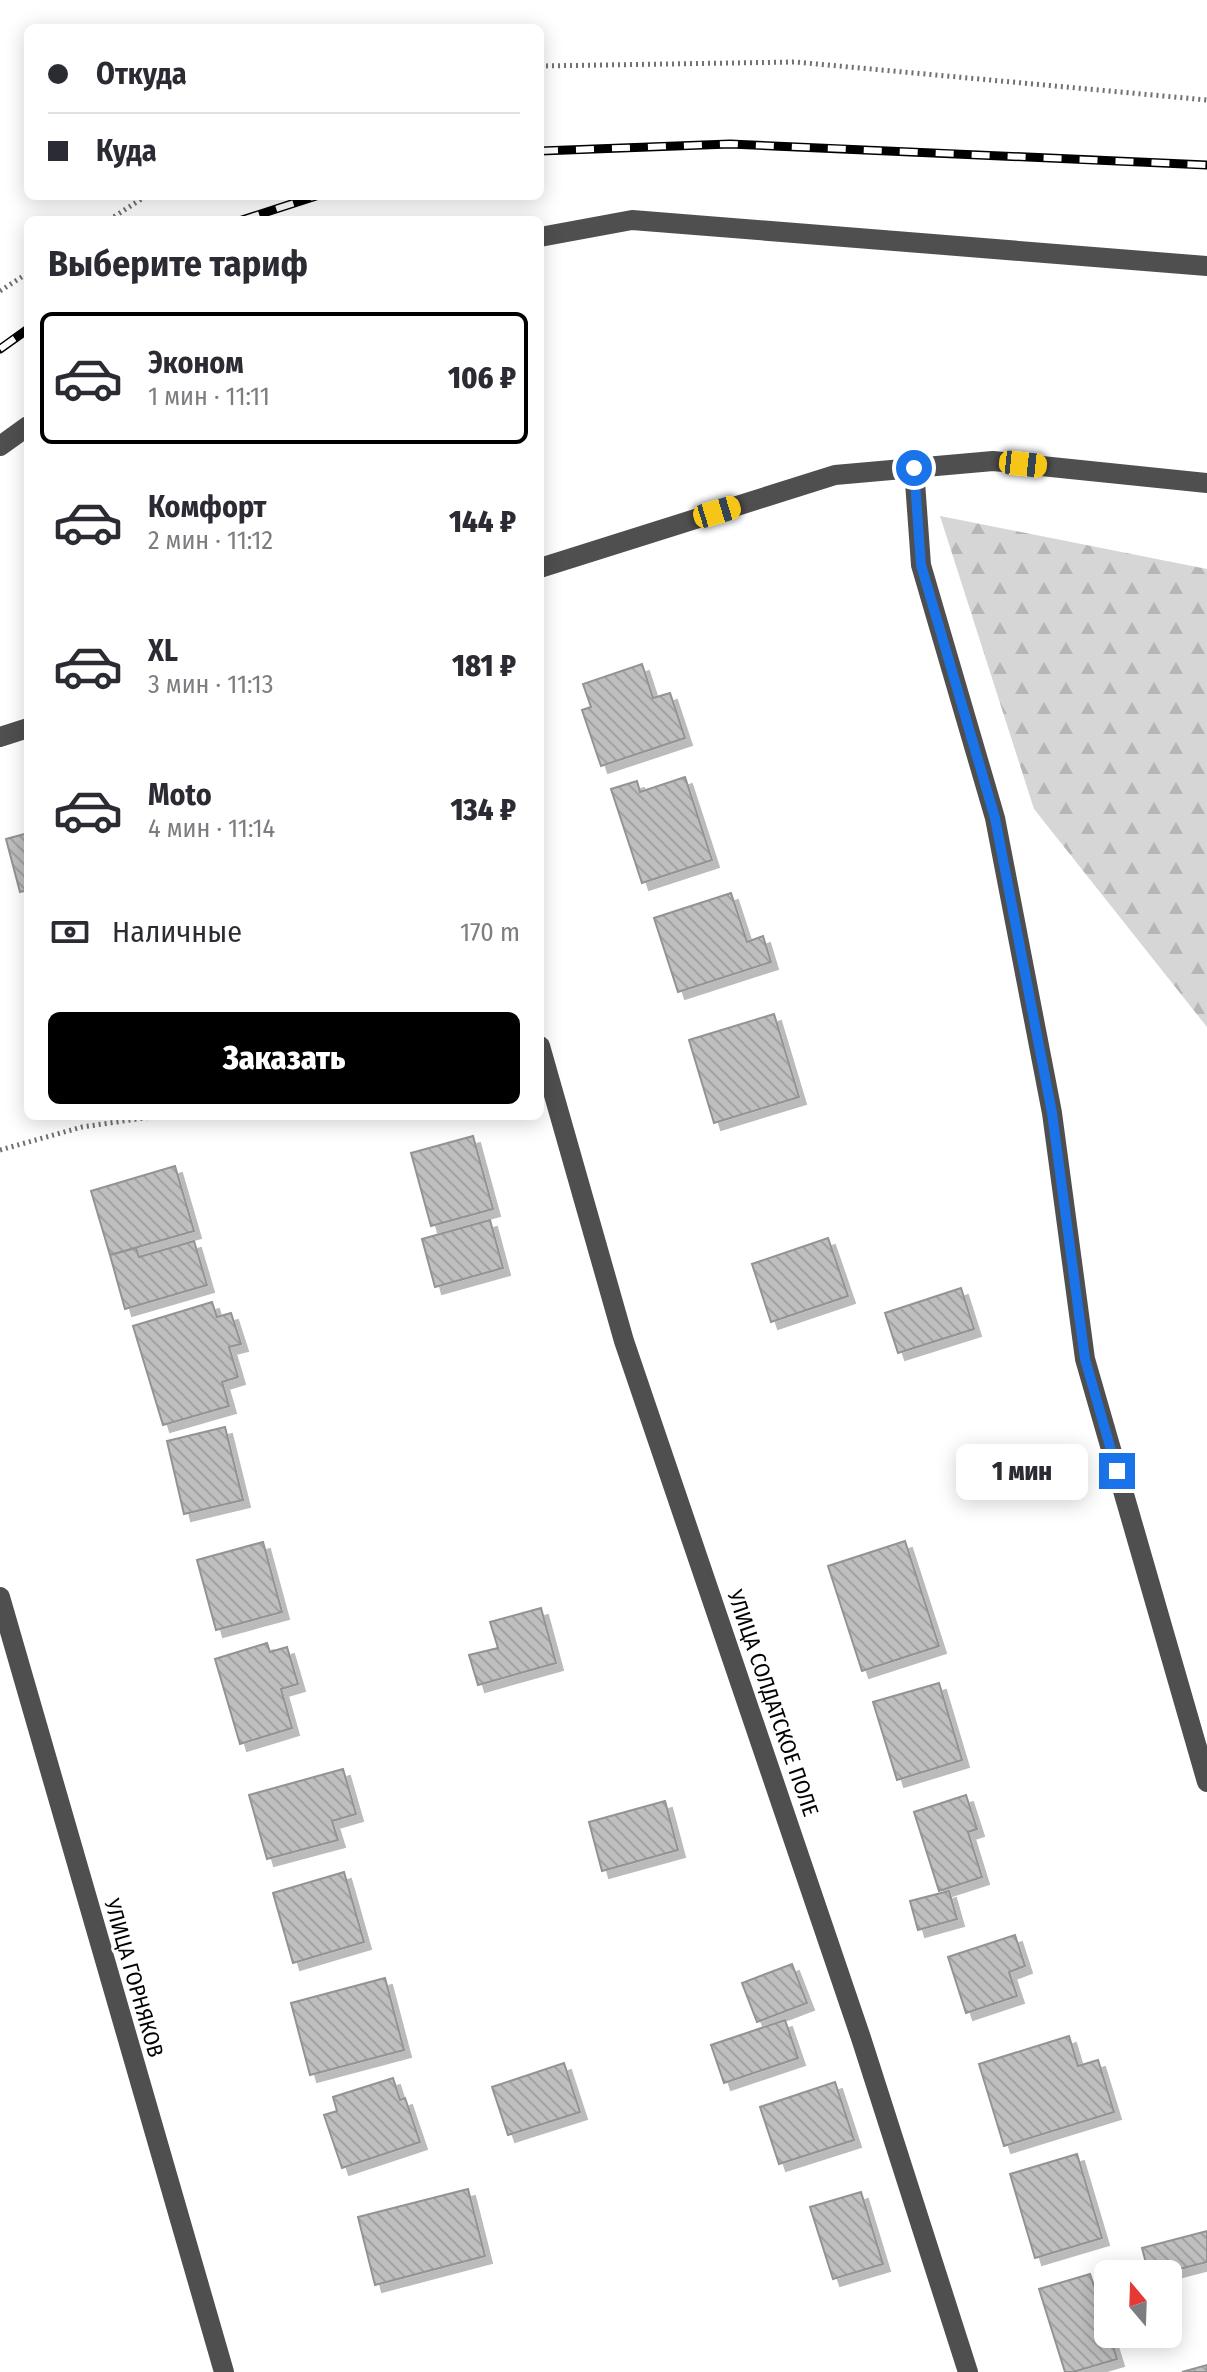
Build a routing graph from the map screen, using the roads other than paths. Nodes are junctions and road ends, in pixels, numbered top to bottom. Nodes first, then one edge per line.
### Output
1 (544, 236) edge
2 (1207, 266) edge
3 (24, 429) edge
4 (0, 446) edge
5 (914, 468) junction
6 (1207, 483) edge
7 (544, 567) edge
8 (24, 729) edge
9 (0, 737) edge
10 (544, 1060) edge
11 (0, 1597) edge
12 (1207, 1782) edge
13 (224, 2372) edge
14 (968, 2372) edge

1 - 2 street
3 - 4 street
5 - 6 street
5 - 7 street
5 - 12 street
8 - 9 street
10 - 14 street, УЛИЦА СОЛДАТСКОЕ ПОЛЕ
11 - 13 street, УЛИЦА ГОРНЯКОВ

